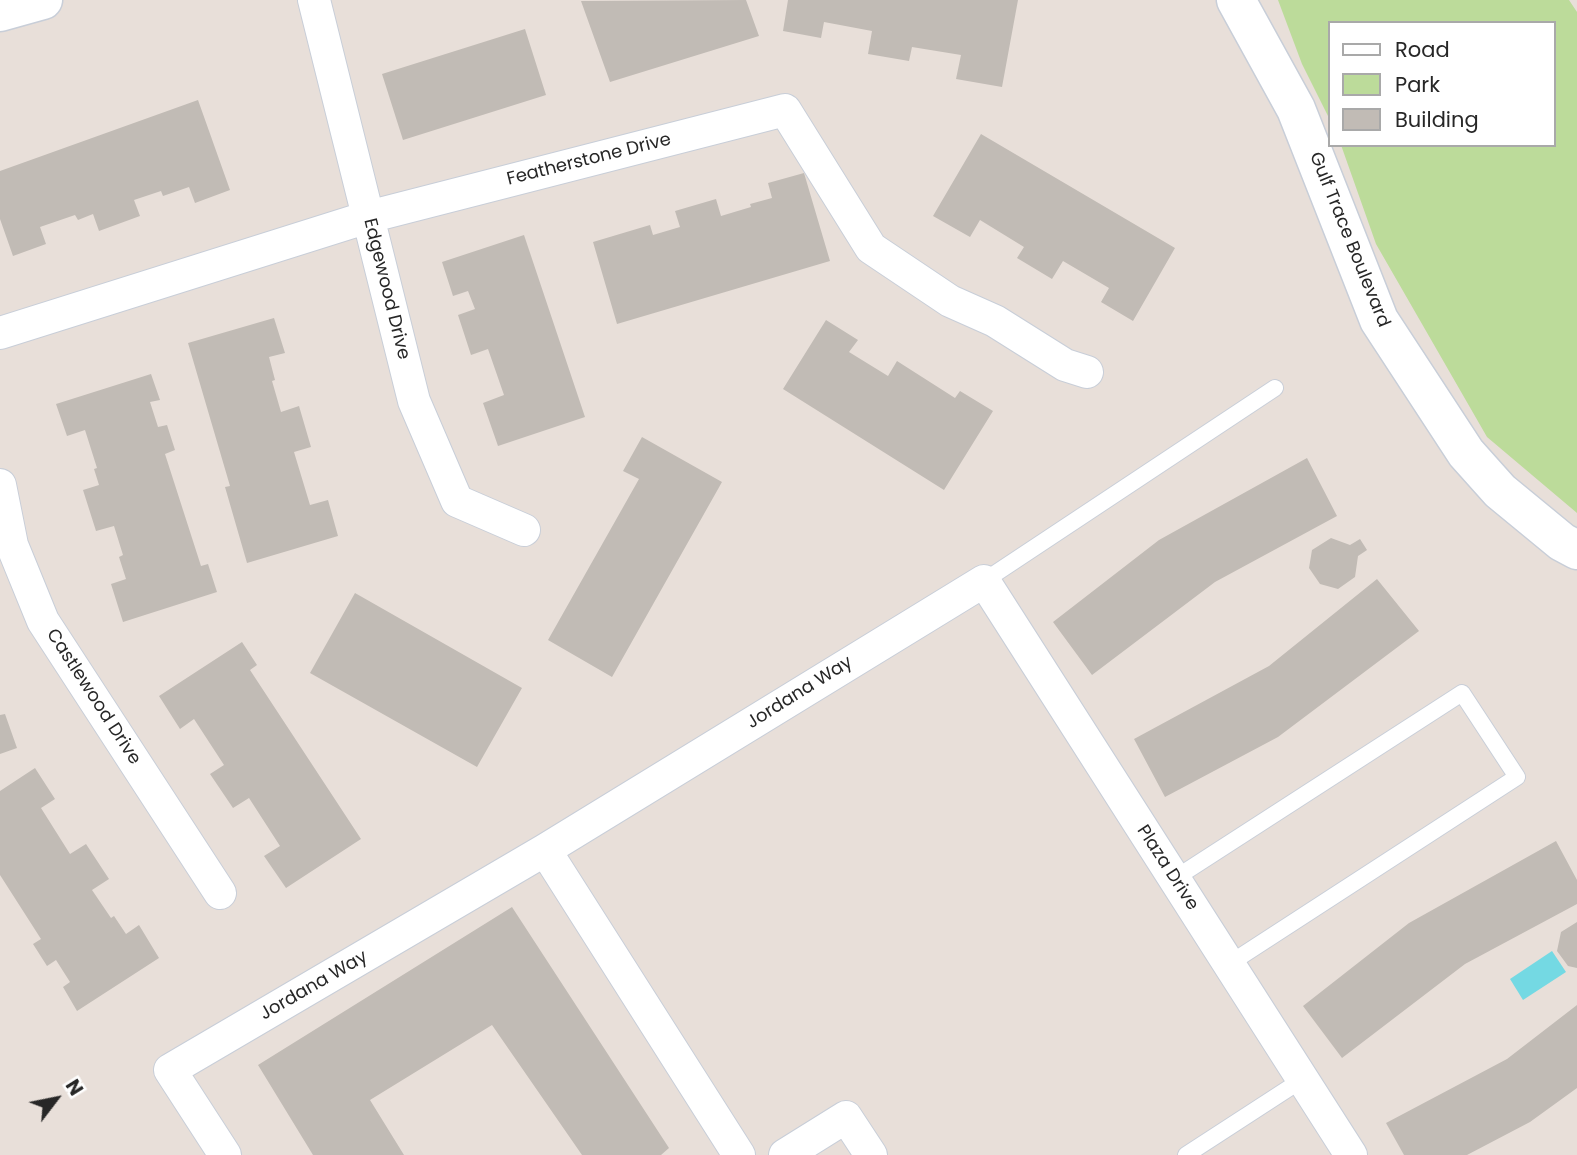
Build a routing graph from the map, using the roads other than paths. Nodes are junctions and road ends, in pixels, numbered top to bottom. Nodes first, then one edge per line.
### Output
1 (43, 0) edge
2 (314, 0) edge
3 (1236, 0) edge
4 (0, 12) edge
5 (368, 217) junction
6 (0, 333) edge
7 (1087, 372) dead end
8 (1275, 388) dead end
9 (0, 485) edge
10 (524, 530) dead end
11 (1577, 550) edge
12 (984, 581) junction
13 (545, 850) junction
14 (1174, 879) junction
15 (220, 893) dead end
16 (1229, 964) junction
17 (1303, 1079) junction
18 (225, 1155) edge
19 (739, 1155) edge
20 (785, 1155) edge
21 (871, 1155) edge
22 (1186, 1155) edge
23 (1351, 1155) edge

1 - 4 street
2 - 5 street, Edgewood Drive
3 - 11 street, Gulf Trace Boulevard
5 - 6 street, Featherstone Drive
5 - 7 street, Featherstone Drive
5 - 10 street, Edgewood Drive
8 - 12 lane
9 - 15 street, Castlewood Drive
12 - 13 street, Jordana Way
12 - 14 street, Plaza Drive
13 - 18 street, Jordana Way
13 - 19 street
14 - 16 street, Plaza Drive
14 - 16 lane
16 - 17 street, Plaza Drive
17 - 22 lane
17 - 23 street, Plaza Drive
20 - 21 street

